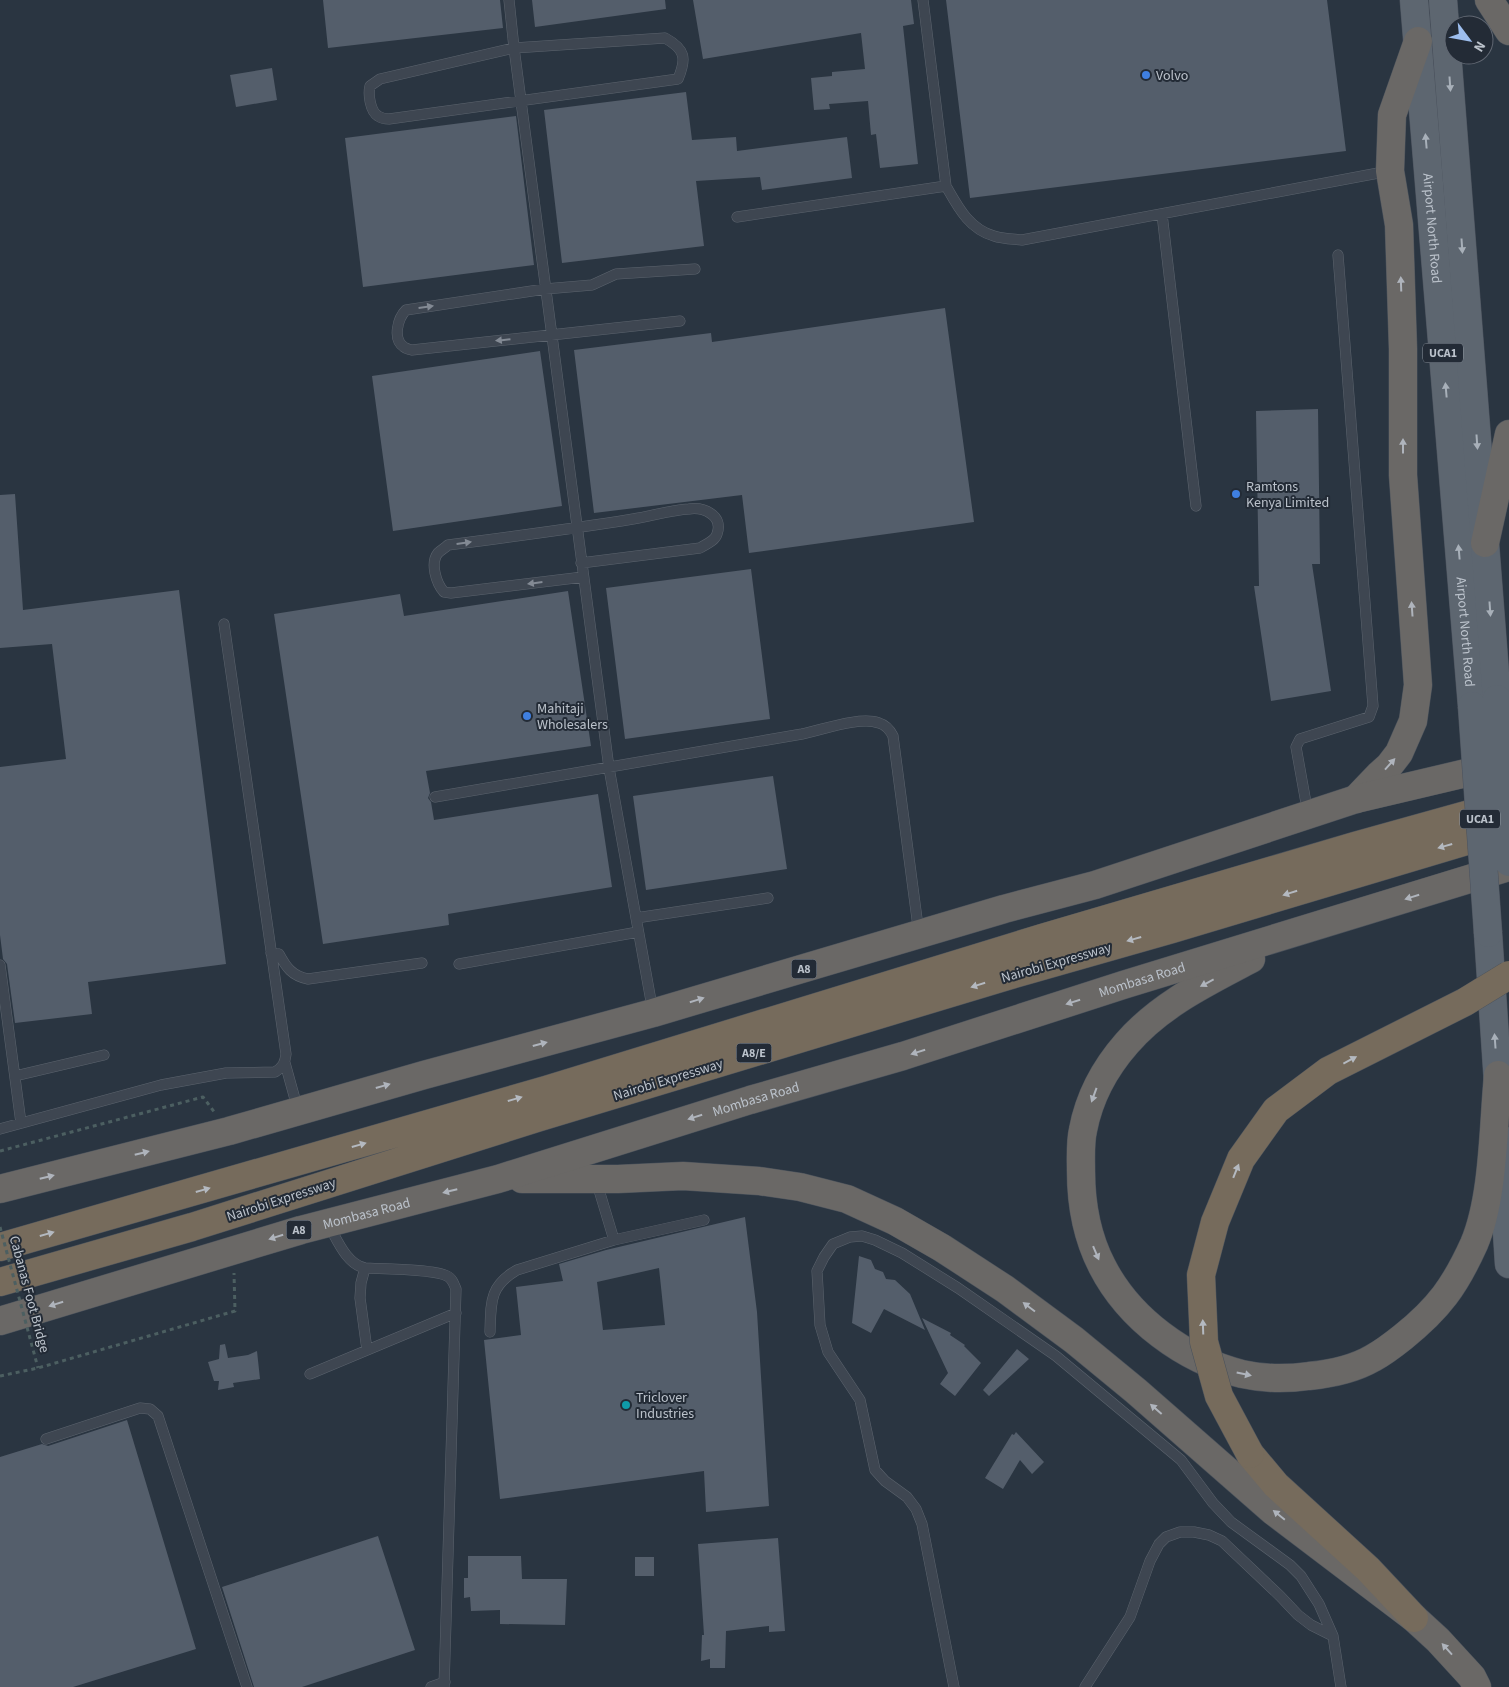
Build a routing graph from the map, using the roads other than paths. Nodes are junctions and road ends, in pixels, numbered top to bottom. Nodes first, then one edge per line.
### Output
1 (509, 0) edge
2 (923, 0) edge
3 (1414, 0) edge
4 (1444, 0) edge
5 (1489, 0) edge
6 (1509, 31) edge
7 (1418, 41) junction
8 (514, 48) junction
9 (521, 100) junction
10 (1390, 171) junction
11 (946, 186) junction
12 (1162, 214) junction
13 (737, 217) dead end
14 (1338, 255) dead end
15 (694, 269) dead end
16 (545, 289) junction
17 (680, 321) dead end
18 (552, 335) junction
19 (1509, 434) edge
20 (1196, 506) dead end
21 (577, 527) junction
22 (1485, 543) junction
23 (581, 563) junction
24 (583, 577) junction
25 (224, 624) dead end
26 (1484, 702) junction
27 (1509, 762) edge
28 (609, 768) junction
29 (435, 797) dead end
30 (1356, 799) junction
31 (1509, 803) edge
32 (1308, 815) junction
33 (1509, 828) edge
34 (1509, 862) edge
35 (1509, 867) edge
36 (768, 898) dead end
37 (636, 918) junction
38 (1312, 928) junction
39 (638, 932) junction
40 (919, 935) junction
41 (271, 953) junction
42 (422, 963) dead end
43 (0, 964) edge
44 (459, 964) dead end
45 (1509, 975) edge
46 (653, 1014) junction
47 (104, 1055) dead end
48 (285, 1063) junction
49 (1498, 1075) junction
50 (15, 1076) junction
51 (298, 1111) junction
52 (21, 1123) junction
53 (0, 1129) edge
54 (498, 1179) junction
55 (596, 1180) junction
56 (0, 1189) edge
57 (704, 1220) dead end
58 (327, 1222) junction
59 (614, 1240) junction
60 (0, 1247) edge
61 (1509, 1264) edge
62 (365, 1268) junction
63 (0, 1282) edge
64 (456, 1313) junction
65 (0, 1321) edge
66 (490, 1332) dead end
67 (367, 1350) junction
68 (310, 1374) dead end
69 (46, 1439) dead end
70 (1414, 1618) junction
71 (1333, 1636) junction
72 (444, 1685) edge
73 (247, 1687) edge
74 (431, 1687) edge
75 (954, 1687) edge
76 (1085, 1687) edge
77 (1341, 1687) edge
78 (1477, 1687) edge

1 - 8 lane
2 - 11 lane
3 - 7 main road, Airport North Road / UCA1
4 -> 22 main road, Airport North Road / UCA1
5 - 6 highway
7 - 10 highway
26 -> 7 main road, Airport North Road / UCA1
8 - 9 lane
8 - 9 lane
8 - 9 lane
9 - 16 lane
10 - 12 lane
30 -> 10 highway
11 - 12 lane
11 - 13 lane
12 - 20 lane
14 - 32 lane
15 - 16 lane
16 - 18 lane
18 -> 16 lane
17 - 18 lane
18 - 21 lane
19 - 22 highway
21 - 23 lane
21 - 23 lane
24 -> 21 lane
22 -> 26 main road, Airport North Road / UCA1
23 - 24 lane
24 - 28 lane
25 - 41 lane
26 - 34 main road, Airport North Road / UCA1, bridge
49 -> 26 main road, Airport North Road / UCA1, bridge
27 - 30 highway, A8
28 - 29 lane
28 - 37 lane
28 - 40 lane
30 - 32 highway, A8
60 -> 31 highway, Nairobi Expressway / A8/E
32 - 40 highway, A8
33 -> 63 highway, Nairobi Expressway / A8/E
35 -> 38 highway, Mombasa Road / A8
36 - 37 lane
37 - 39 lane
38 -> 49 highway
38 -> 54 highway, Mombasa Road / A8
39 - 44 lane
39 - 46 lane
46 -> 40 highway, A8
41 - 42 lane
41 - 48 lane
43 - 50 lane
70 -> 45 highway, bridge
51 -> 46 highway, A8
47 - 50 lane
48 - 51 lane
48 - 52 lane
49 - 61 main road, Airport North Road / UCA1
50 - 52 lane
56 -> 51 highway, A8
52 - 53 lane
54 - 55 highway
54 -> 58 highway, Mombasa Road / A8
55 - 59 lane
70 -> 55 highway
57 - 59 lane
58 - 62 lane
58 -> 65 highway, Mombasa Road / A8
59 - 66 lane
62 - 64 lane
62 - 67 lane
64 - 67 lane
64 - 72 lane
67 - 68 lane
69 - 73 lane
78 -> 70 highway
71 - 75 lane
71 - 76 lane
71 - 77 lane
72 - 74 lane

